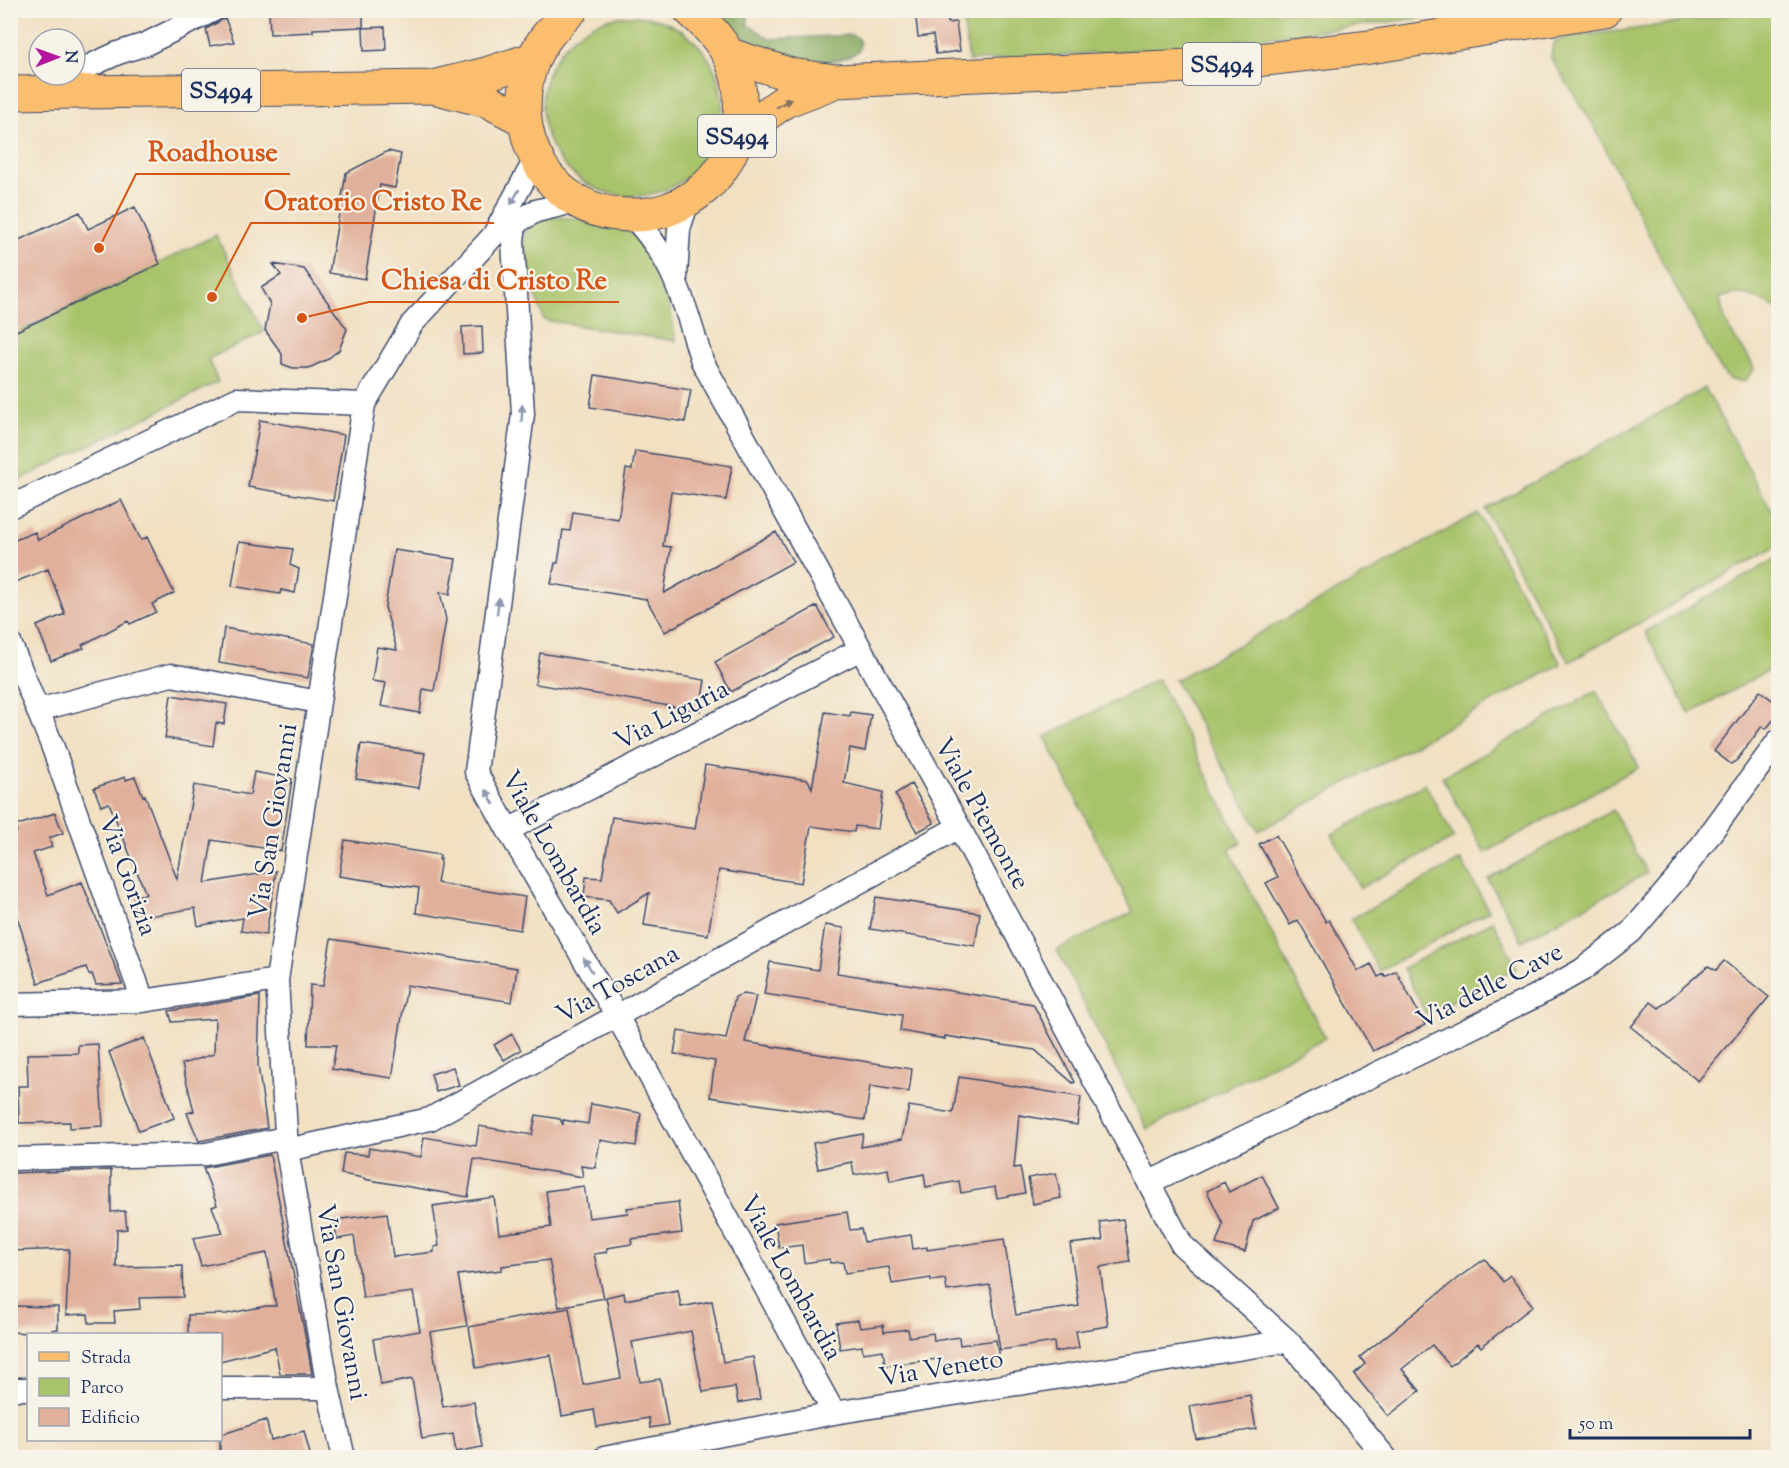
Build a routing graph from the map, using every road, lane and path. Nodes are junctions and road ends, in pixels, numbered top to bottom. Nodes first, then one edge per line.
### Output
1 (214, 10) edge
2 (571, 10) edge
3 (690, 10) edge
4 (1605, 10) edge
5 (730, 55) junction
6 (533, 59) junction
7 (836, 81) junction
8 (432, 87) junction
9 (55, 92) junction
10 (10, 93) edge
11 (524, 120) junction
12 (737, 135) junction
13 (536, 158) junction
14 (577, 201) junction
15 (688, 201) junction
16 (631, 215) junction
17 (514, 224) junction
18 (494, 236) junction
19 (676, 279) junction
20 (364, 404) junction
21 (10, 507) edge
22 (10, 644) edge
23 (861, 649) junction
24 (318, 702) junction
25 (38, 710) junction
26 (1779, 741) edge
27 (959, 827) junction
28 (508, 830) junction
29 (277, 980) junction
30 (143, 1001) junction
31 (10, 1004) edge
32 (617, 1016) junction
33 (286, 1144) junction
34 (10, 1159) edge
35 (1149, 1182) junction
36 (1288, 1341) junction
37 (222, 1388) edge
38 (328, 1388) junction
39 (10, 1389) edge
40 (27, 1389) edge
41 (834, 1413) junction
42 (344, 1458) edge
43 (604, 1458) edge
44 (1386, 1458) edge

1 - 9 street
2 - 6 main road, SS494
3 - 5 main road, SS494
4 - 7 main road, SS494
5 - 7 main road, SS494
5 - 12 main road, SS494
6 - 8 main road, SS494
6 - 11 main road, SS494
12 -> 7 main road, SS494
8 - 9 main road, SS494
8 - 11 main road, SS494
9 - 10 main road, SS494
11 - 13 main road, SS494
12 - 15 main road, SS494
13 - 14 main road, SS494
13 -> 18 street, Via San Giovanni
14 - 16 main road, SS494
14 - 17 street, Via San Giovanni
15 - 16 main road, SS494
15 - 19 street, Viale Piemonte
16 - 19 street, Viale Piemonte
17 - 18 street, Via San Giovanni
28 -> 17 street, Viale Lombardia
18 - 20 street, Via San Giovanni
19 - 23 street, Viale Piemonte
20 - 21 street
20 - 24 street, Via San Giovanni
22 - 25 street, Via Gorizia
23 - 27 street, Viale Piemonte
23 - 28 street, Via Liguria
24 - 25 street
24 - 29 street, Via San Giovanni
25 - 30 street, Via Gorizia
26 - 35 street, Via delle Cave
27 - 32 street, Via Toscana
27 - 35 street, Viale Piemonte
32 -> 28 street, Viale Lombardia
29 - 30 street
29 - 33 street, Via San Giovanni
30 - 31 street
32 - 33 street, Via Toscana
32 - 41 street, Viale Lombardia
33 - 34 street, Via Toscana
33 - 38 street, Via San Giovanni
35 - 36 street, Viale Piemonte
36 - 41 street, Via Veneto
36 - 44 street, Viale Piemonte
37 - 38 street
38 - 42 street, Via San Giovanni
39 - 40 street
41 - 43 street, Via Veneto

